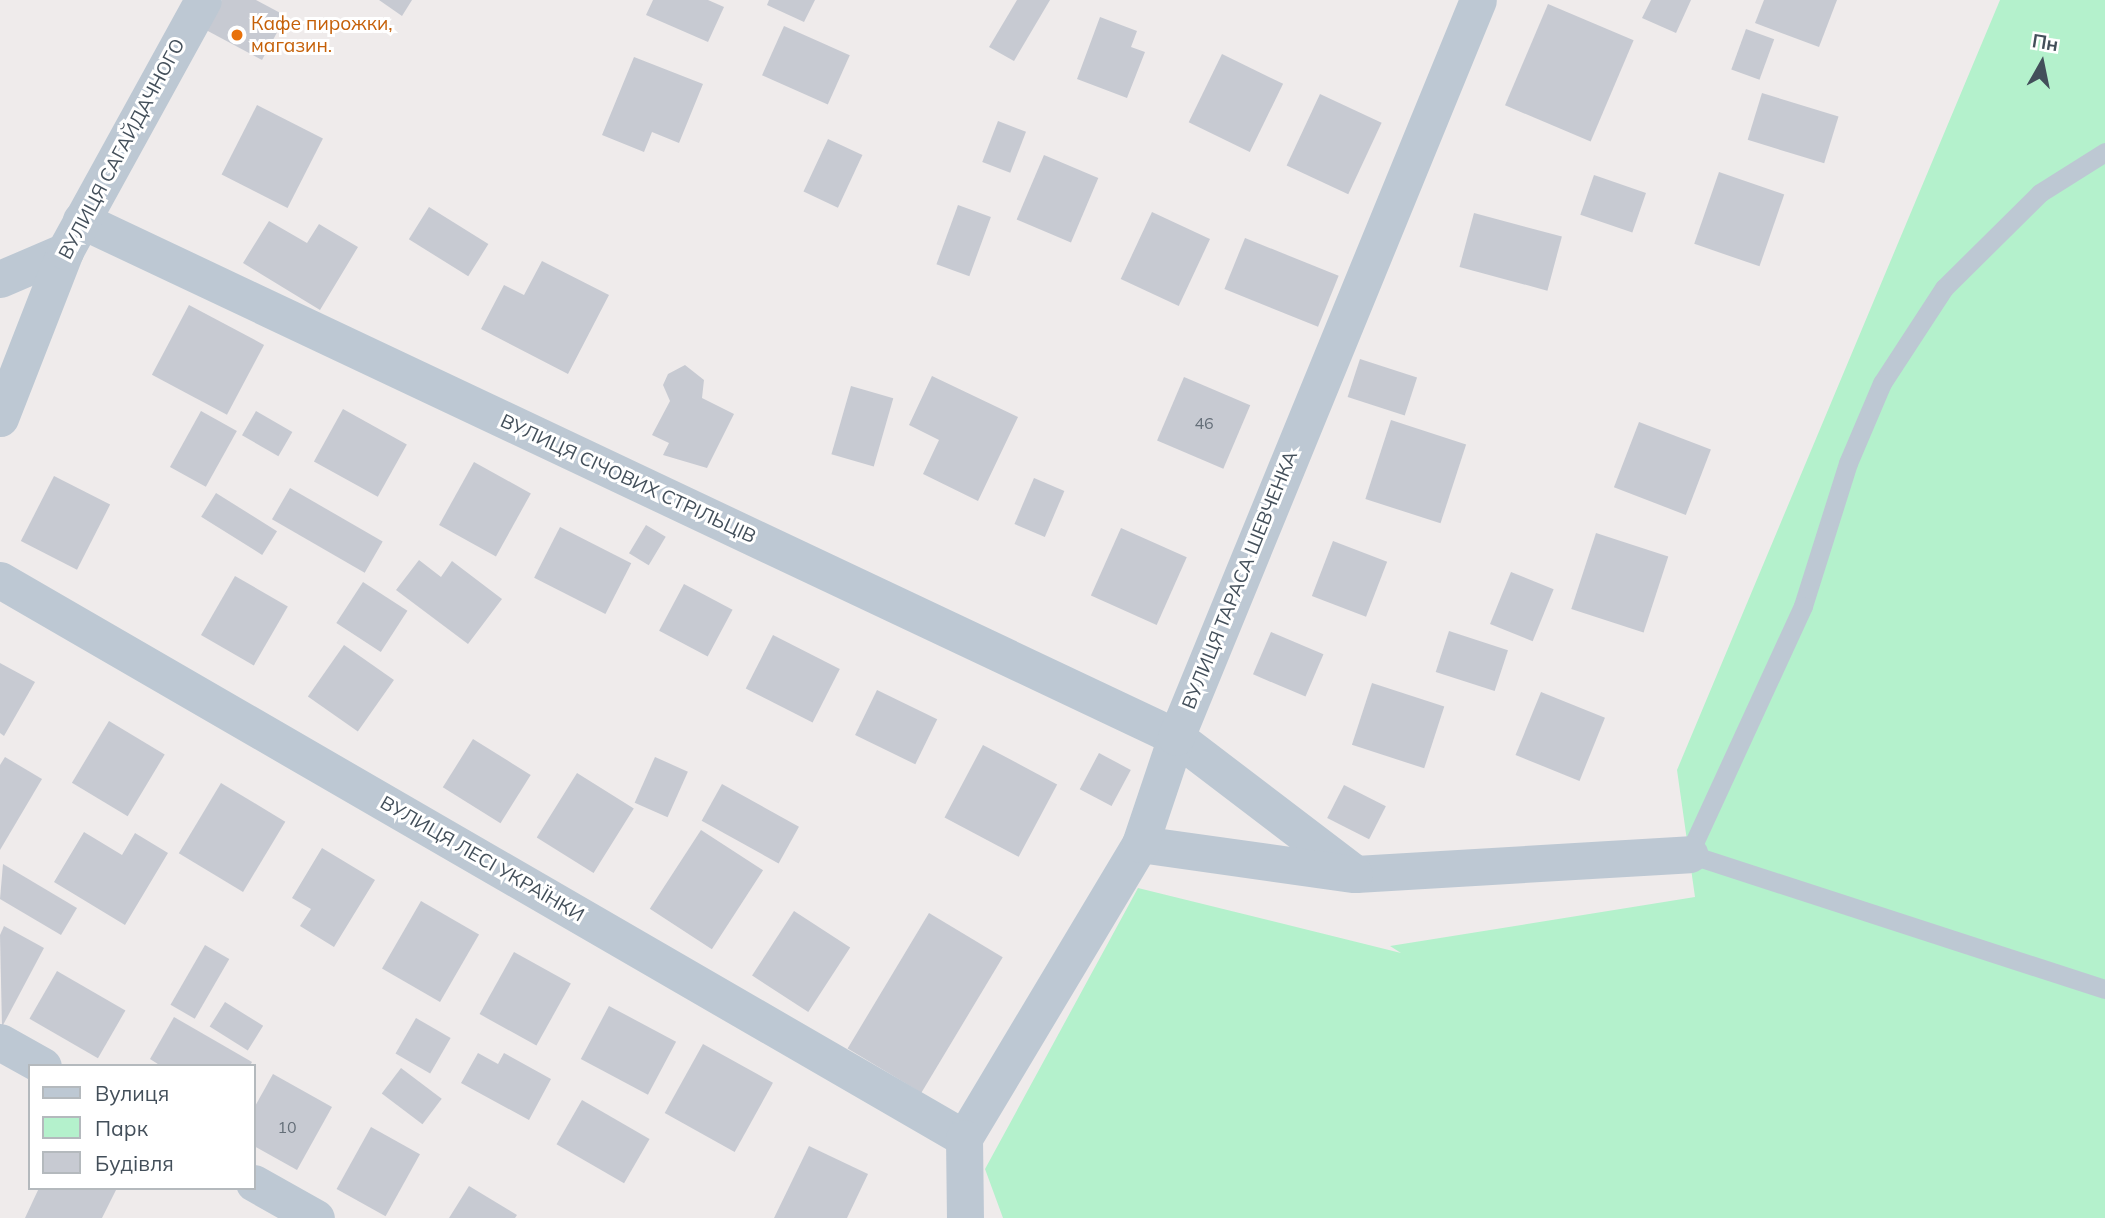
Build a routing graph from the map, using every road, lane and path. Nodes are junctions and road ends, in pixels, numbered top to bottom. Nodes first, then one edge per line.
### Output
1 (203, 0) edge
2 (1478, 0) edge
3 (2105, 152) edge
4 (73, 236) junction
5 (0, 279) edge
6 (0, 418) edge
7 (0, 580) edge
8 (1176, 737) junction
9 (1140, 844) junction
10 (1689, 854) junction
11 (1356, 874) junction
12 (2105, 989) edge
13 (0, 1042) edge
14 (39, 1064) edge
15 (964, 1138) junction
16 (256, 1185) edge
17 (316, 1218) edge
18 (965, 1218) edge

1 - 4 street, ВУЛИЦЯ САГАЙДАЧНОГО
2 - 8 street, ВУЛИЦЯ ТАРАСА ШЕВЧЕНКА
3 - 10 lane
4 - 5 street
4 - 6 street, ВУЛИЦЯ САГАЙДАЧНОГО
4 - 8 street, ВУЛИЦЯ СІЧОВИХ СТРІЛЬЦІВ
7 - 15 street, ВУЛИЦЯ ЛЕСІ УКРАЇНКИ
8 - 9 street, ВУЛИЦЯ ТАРАСА ШЕВЧЕНКА
8 - 11 street, ВУЛИЦЯ СІЧОВИХ СТРІЛЬЦІВ
9 - 11 street
9 - 15 street, ВУЛИЦЯ ТАРАСА ШЕВЧЕНКА
10 - 11 street
10 - 12 lane
13 - 14 street
15 - 18 street
16 - 17 street

